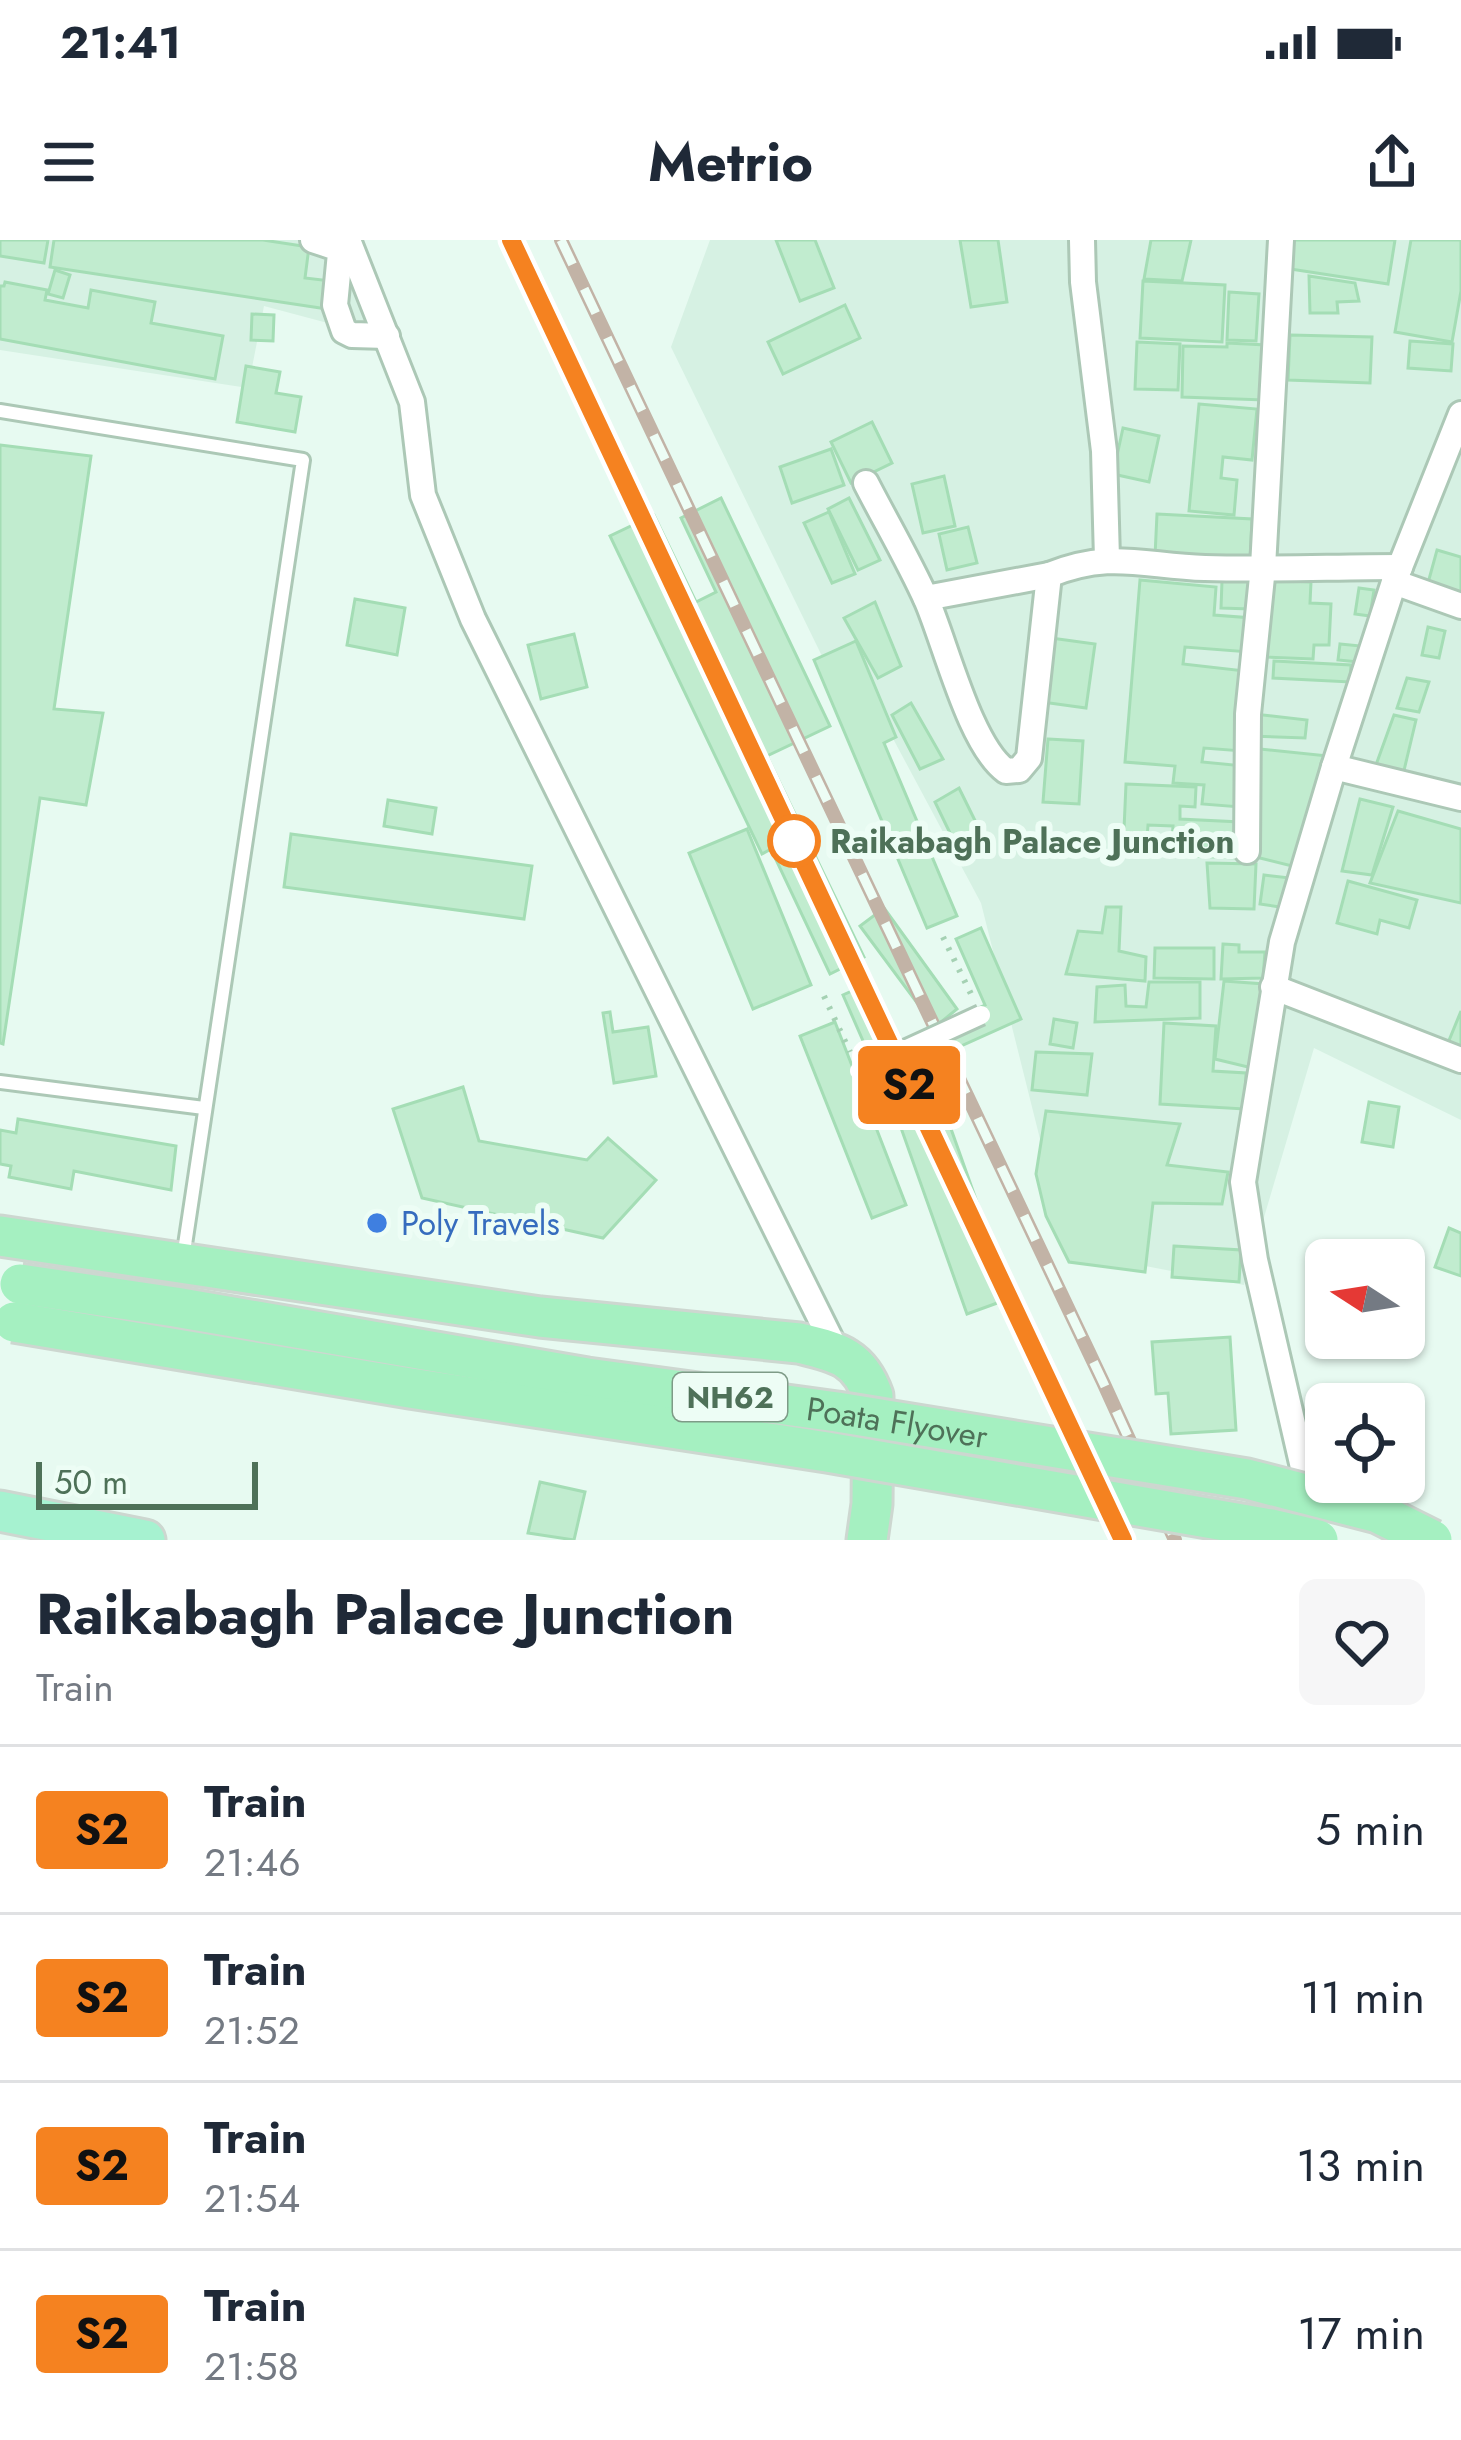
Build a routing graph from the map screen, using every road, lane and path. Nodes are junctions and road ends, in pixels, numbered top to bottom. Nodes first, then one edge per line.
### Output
1 (314, 240) edge
2 (348, 240) edge
3 (1082, 240) edge
4 (1281, 240) edge
5 (387, 336) junction
6 (0, 411) edge
7 (1461, 414) edge
8 (866, 483) dead end
9 (1107, 559) junction
10 (1263, 567) junction
11 (1049, 574) junction
12 (1397, 574) junction
13 (926, 598) junction
14 (1461, 606) edge
15 (1334, 767) junction
16 (1461, 798) edge
17 (1247, 851) dead end
18 (943, 937) dead end
19 (1273, 987) junction
20 (824, 996) dead end
21 (981, 1016) joint
22 (1461, 1060) edge
23 (860, 1071) joint
24 (0, 1082) edge
25 (204, 1108) junction
26 (0, 1236) edge
27 (182, 1265) junction
28 (8, 1302) edge
29 (837, 1352) junction
30 (0, 1510) edge
31 (1434, 1539) edge
32 (145, 1540) edge
33 (867, 1540) edge
34 (1319, 1540) edge

1 - 5 street
2 - 5 street
3 - 9 street
4 - 10 street
5 - 29 street
6 - 25 lane
7 - 12 street
8 - 13 street
9 - 10 street
9 - 11 street
10 - 12 street
10 - 17 street
11 - 13 street
11 - 13 street
12 - 14 street
12 - 15 street
15 - 16 street
15 - 19 street
18 - 21 path
19 - 22 street
19 - 34 street
20 - 23 path
21 - 23 street, bridge
24 - 25 lane
25 - 27 lane
26 - 27 highway
27 - 29 highway
28 - 31 highway, Poata Flyover / NH62, bridge
28 - 34 highway, Poata Flyover / NH62, bridge
29 - 33 highway
30 - 32 main road

